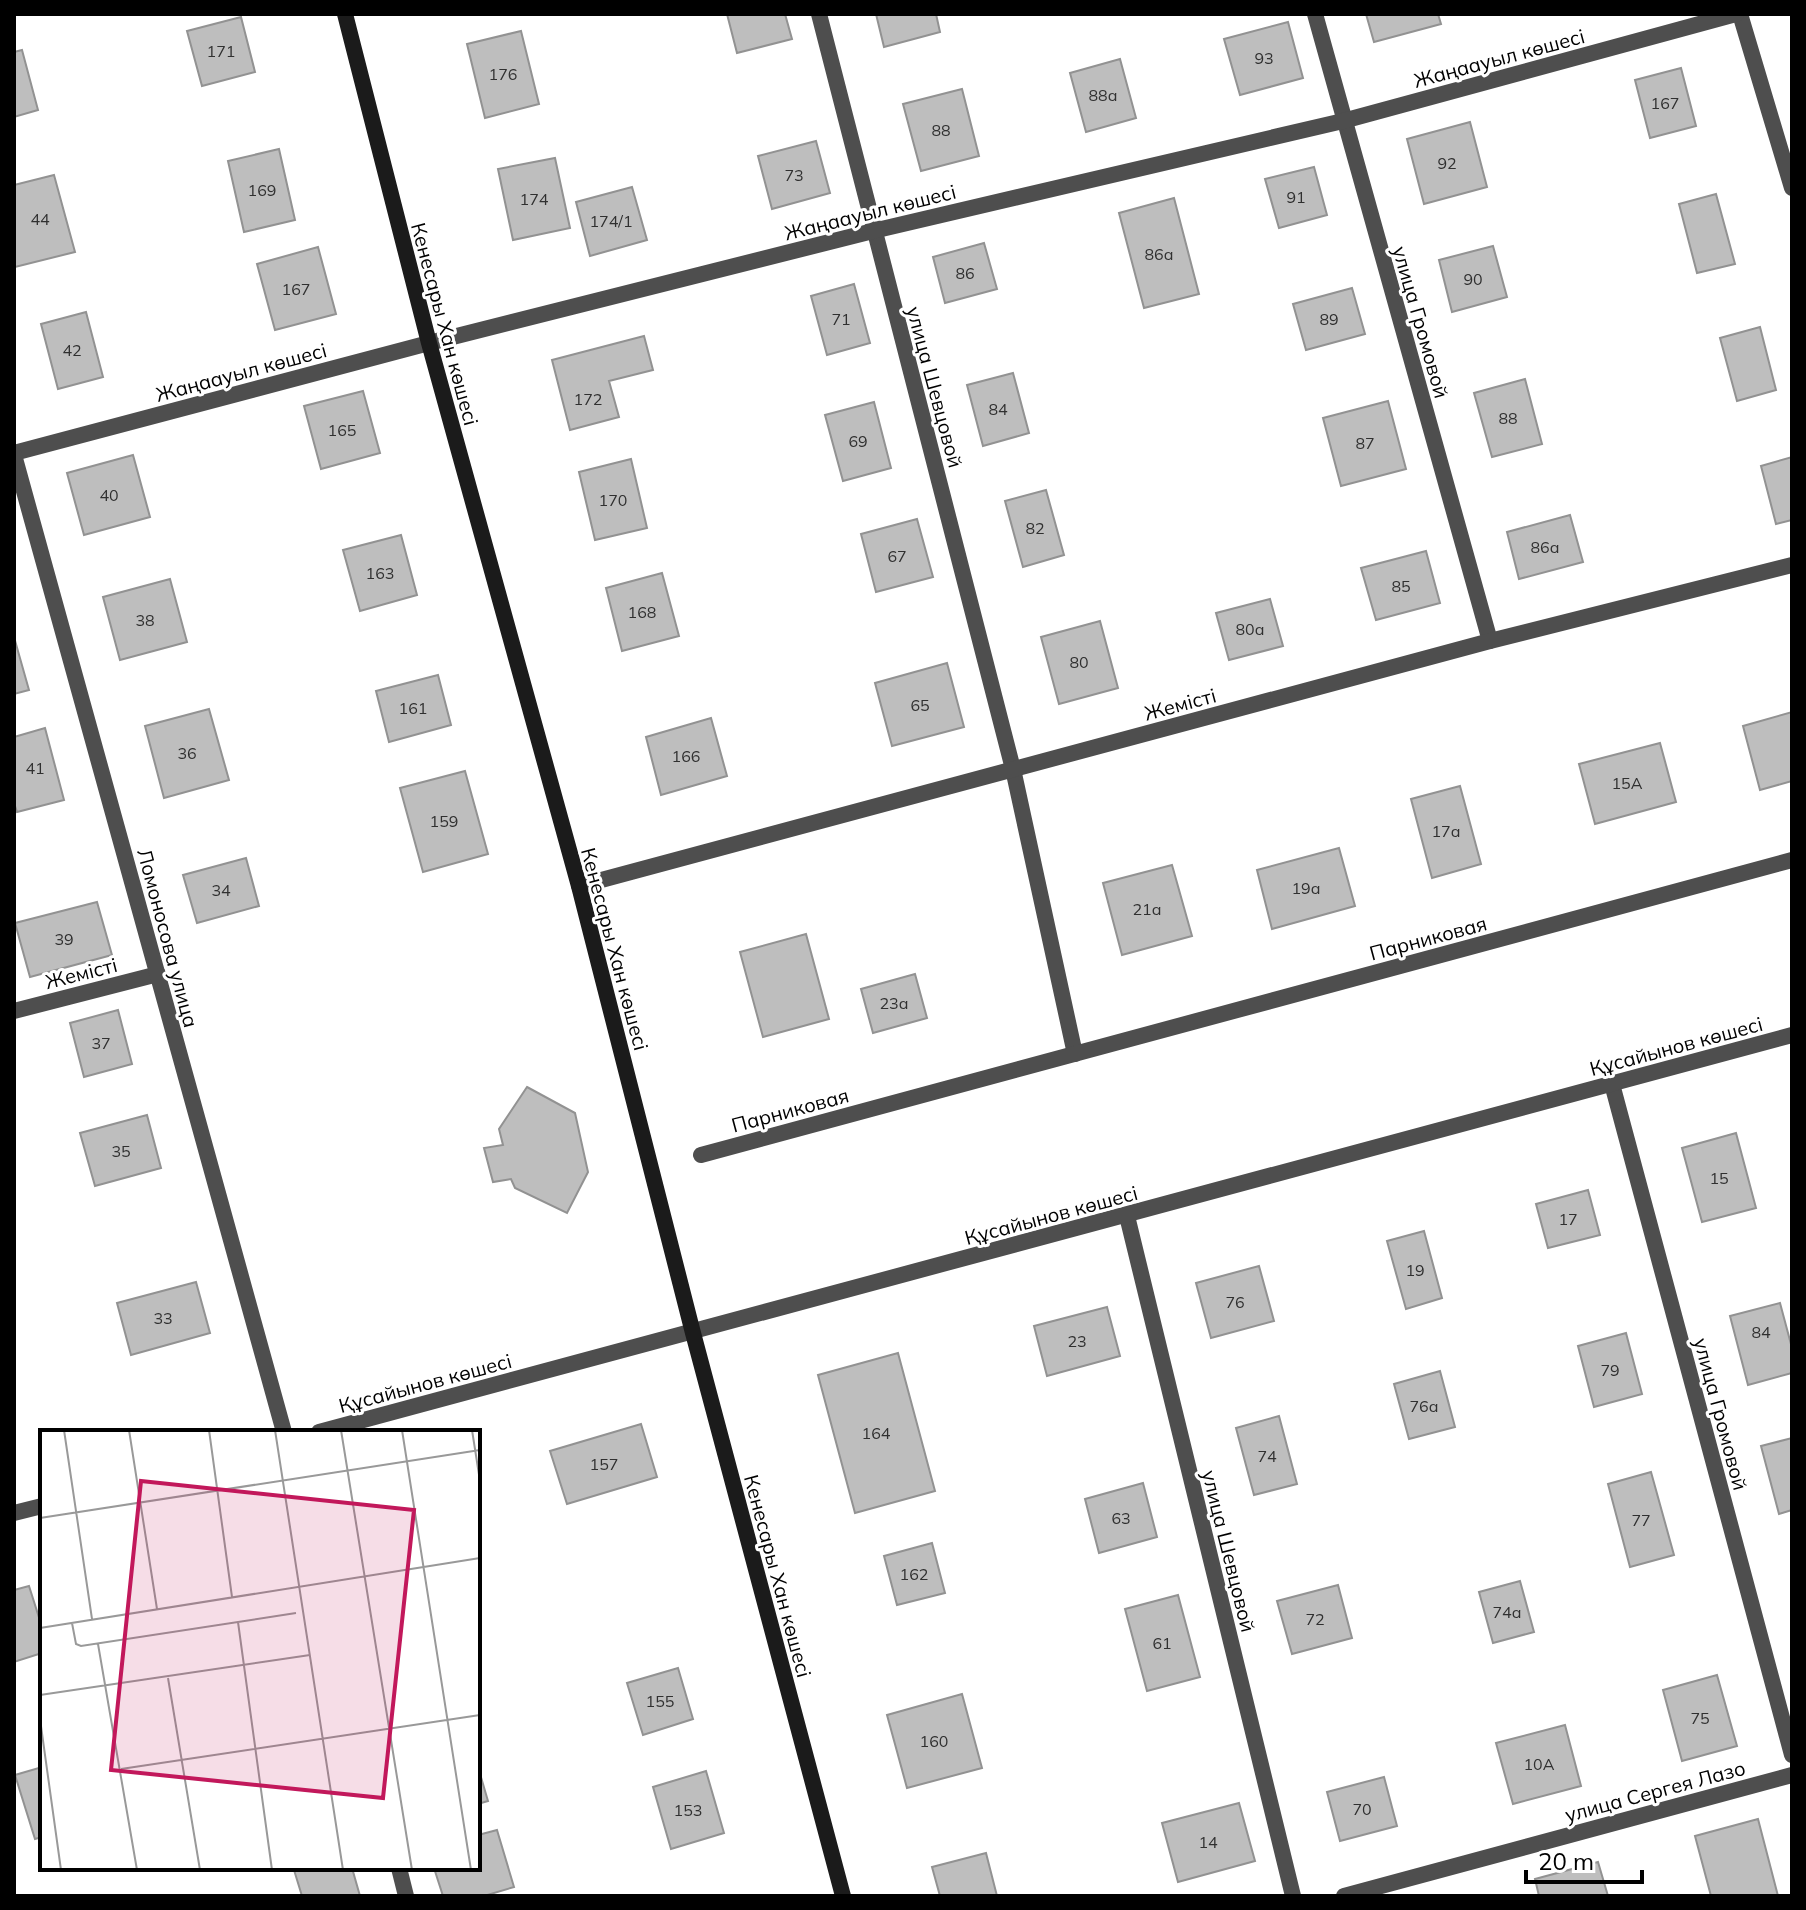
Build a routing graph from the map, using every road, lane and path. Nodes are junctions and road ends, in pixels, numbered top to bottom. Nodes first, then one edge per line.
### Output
1 (345, 14) edge
2 (819, 14) edge
3 (1315, 14) edge
4 (1738, 14) edge
5 (1343, 121) junction
6 (1792, 188) edge
7 (873, 231) junction
8 (429, 343) junction
9 (14, 454) edge
10 (1792, 565) edge
11 (1490, 641) junction
12 (1013, 769) junction
13 (1792, 860) edge
14 (579, 886) junction
15 (158, 974) junction
16 (14, 1011) edge
17 (1792, 1035) edge
18 (1075, 1054) junction
19 (1612, 1084) junction
20 (701, 1155) dead end
21 (1127, 1216) junction
22 (693, 1333) junction
23 (283, 1430) edge
24 (327, 1430) edge
25 (40, 1506) edge
26 (14, 1513) edge
27 (1792, 1755) edge
28 (1792, 1775) edge
29 (400, 1870) edge
30 (406, 1896) edge
31 (843, 1896) edge
32 (1293, 1896) edge
33 (1344, 1896) edge

1 - 8 main road, Кенесары Хан көшесі
2 - 7 street, улица Шевцовой
3 - 5 street, улица Громовой
4 - 5 street, Жаңаауыл көшесі
4 - 6 street
5 - 7 street, Жаңаауыл көшесі
5 - 11 street, улица Громовой
7 - 8 street, Жаңаауыл көшесі
7 - 12 street, улица Шевцовой
8 - 9 street, Жаңаауыл көшесі
8 - 14 main road, Кенесары Хан көшесі
9 - 15 street, Ломоносова улица
10 - 11 street, Жемісті
11 - 12 street, Жемісті
12 - 14 street, Жемісті
12 - 18 street
13 - 18 street, Парниковая
14 - 22 main road, Кенесары Хан көшесі
15 - 16 street, Жемісті
15 - 23 street, Ломоносова улица
17 - 19 street, Құсайынов көшесі
18 - 20 street, Парниковая
19 - 21 street, Құсайынов көшесі
19 - 27 street, улица Громовой
21 - 22 street, Құсайынов көшесі
21 - 32 street, улица Шевцовой
22 - 24 street, Құсайынов көшесі
22 - 31 main road, Кенесары Хан көшесі
25 - 26 street
28 - 33 street, улица Сергея Лазо
29 - 30 street

